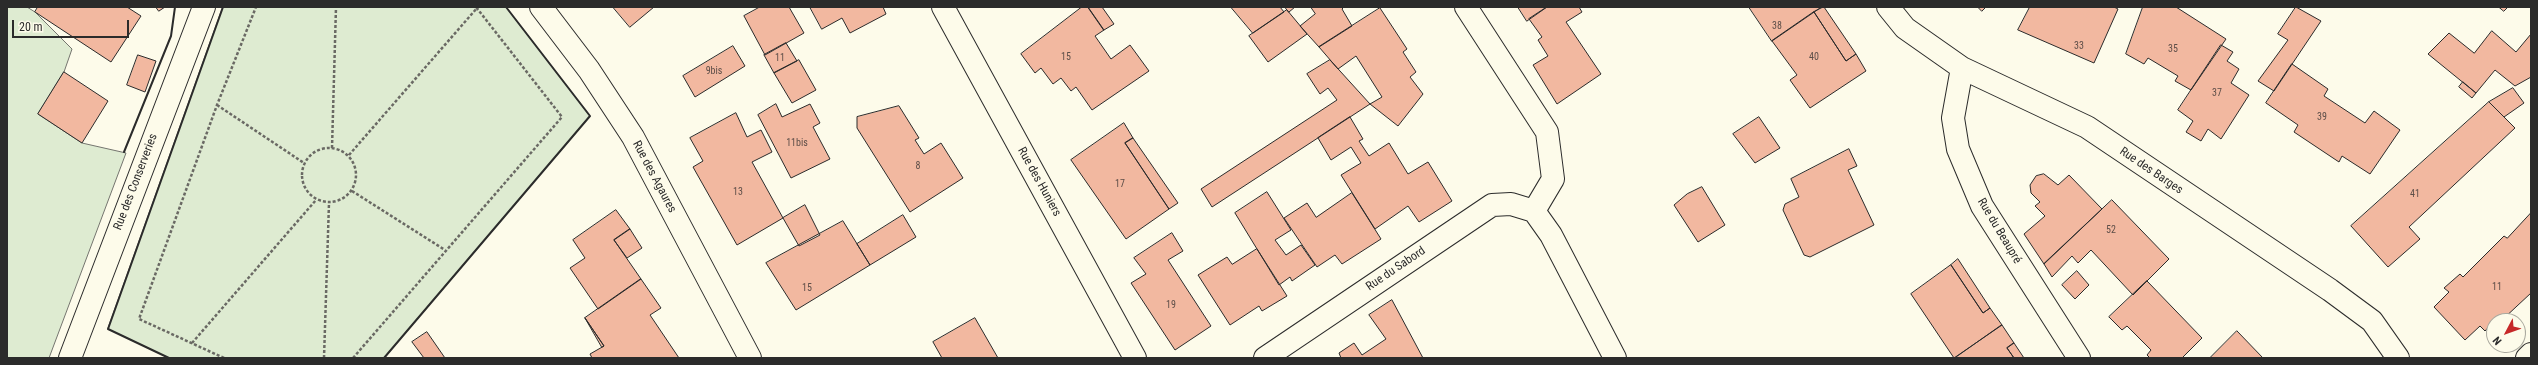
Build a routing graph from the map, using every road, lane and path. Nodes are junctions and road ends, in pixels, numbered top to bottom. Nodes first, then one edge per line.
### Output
1 (204, 7) edge
2 (256, 7) edge
3 (336, 7) edge
4 (541, 7) edge
5 (943, 7) edge
6 (1466, 7) edge
7 (1888, 7) edge
8 (476, 8) edge
9 (1962, 68) junction
10 (217, 105) junction
11 (332, 148) junction
12 (349, 155) junction
13 (304, 163) junction
14 (352, 191) junction
15 (316, 200) junction
16 (329, 203) junction
17 (1534, 211) junction
18 (445, 250) junction
19 (192, 343) junction
20 (2531, 354) edge
21 (70, 358) edge
22 (224, 358) edge
23 (324, 358) edge
24 (353, 358) edge
25 (750, 358) edge
26 (1135, 358) edge
27 (1265, 358) edge
28 (1615, 358) edge
29 (2079, 358) edge
30 (2398, 358) edge
31 (2527, 358) edge

1 - 21 street, Rue des Conserveries
2 - 10 path
3 - 11 path
4 - 25 street, Rue des Agaures
5 - 26 street, Rue des Huniers
6 - 17 street
7 - 9 street, Rue des Barges
8 - 12 path
8 - 18 path
9 - 29 street, Rue du Beaupré
9 - 30 street, Rue des Barges
10 - 13 path
10 - 19 path
11 - 12 path
11 - 13 path
12 - 14 path
13 - 15 path
14 - 16 path
14 - 18 path
15 - 16 path
15 - 19 path
16 - 23 path
17 - 27 street, Rue du Sabord
17 - 28 street
18 - 24 path
19 - 22 path
20 - 31 street

